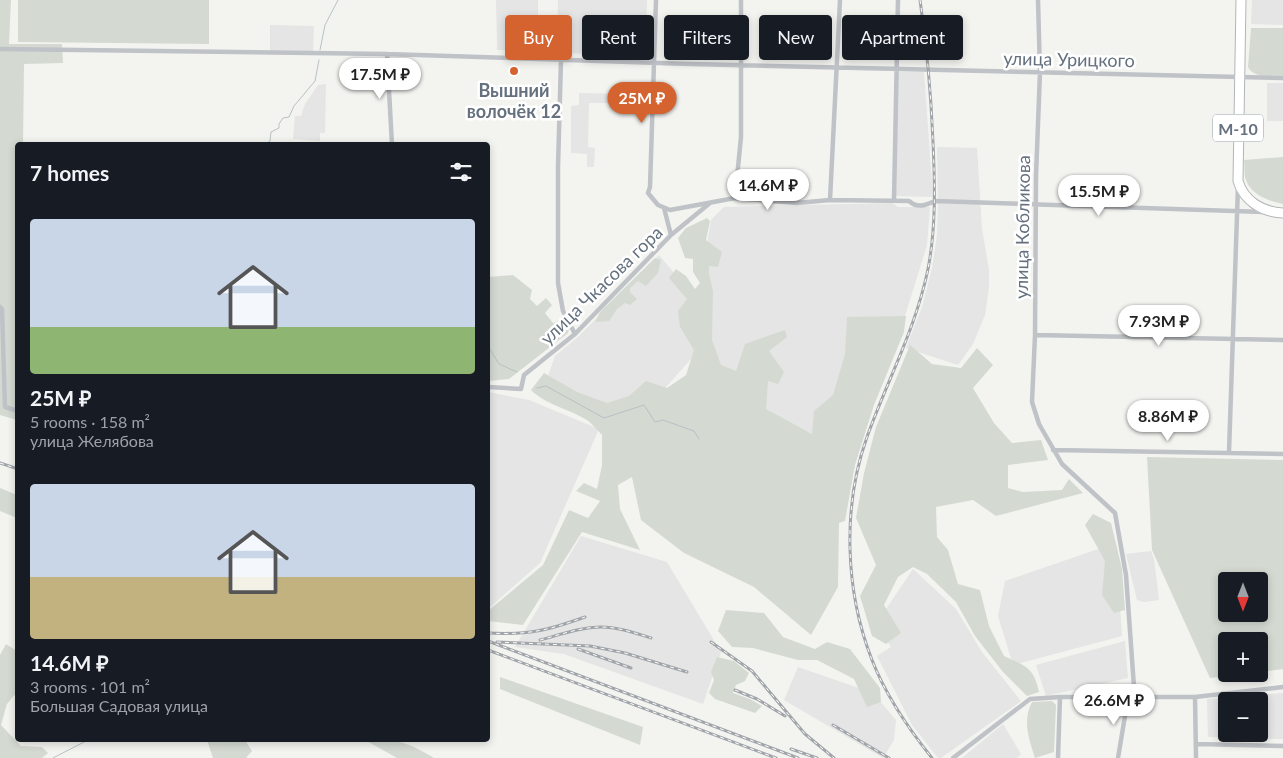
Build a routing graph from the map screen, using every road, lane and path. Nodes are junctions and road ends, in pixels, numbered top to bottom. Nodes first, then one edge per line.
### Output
1 (656, 0) edge
2 (741, 0) edge
3 (840, 0) edge
4 (898, 0) edge
5 (1038, 0) edge
6 (1241, 0) edge
7 (0, 49) edge
8 (387, 54) junction
9 (505, 58) edge
10 (562, 60) joint
11 (654, 63) junction
12 (740, 65) junction
13 (838, 68) junction
14 (897, 70) junction
15 (1040, 72) junction
16 (1239, 77) junction
17 (1283, 78) edge
18 (392, 142) edge
19 (1238, 178) junction
20 (735, 198) junction
21 (830, 200) junction
22 (894, 200) junction
23 (710, 203) junction
24 (1036, 205) junction
25 (664, 208) junction
26 (1237, 211) junction
27 (1272, 212) junction
28 (1283, 212) edge
29 (671, 235) junction
30 (0, 307) edge
31 (575, 334) junction
32 (1035, 335) junction
33 (1232, 338) junction
34 (1283, 340) edge
35 (490, 387) edge
36 (3, 406) edge
37 (15, 410) edge
38 (1053, 450) junction
39 (1229, 452) junction
40 (1283, 454) edge
41 (1283, 687) edge
42 (1060, 697) junction
43 (1195, 697) junction
44 (1129, 698) junction
45 (1197, 744) junction
46 (1283, 746) edge
47 (953, 758) edge
48 (1058, 758) edge
49 (1118, 758) edge
50 (1196, 758) edge

1 - 11 street
2 - 12 street
3 - 13 street
4 - 14 street
5 - 15 street, улица Кобликова
6 - 16 highway, М-10
7 - 8 street, улица Урицкого
8 - 9 street, улица Урицкого
8 - 18 street
10 - 11 street, улица Урицкого
10 - 31 street
11 - 12 street, улица Урицкого
11 - 25 street
12 - 13 street, улица Урицкого
12 - 20 street
13 - 14 street, улица Урицкого
13 - 21 street
14 - 15 street, улица Урицкого
14 - 22 street
15 - 16 street, улица Урицкого
15 - 24 street, улица Кобликова
16 - 17 street, улица Урицкого
16 - 19 highway, М-10
19 - 26 street
19 - 27 highway, М-10
20 - 21 street
20 - 23 street
21 - 22 street
22 - 24 street
23 - 25 street
23 - 29 street, улица Чкасова гора
24 - 26 street
24 - 32 street, улица Кобликова
25 - 29 street
26 - 27 street
26 - 33 street
27 - 28 highway, М-10
29 - 31 street, улица Чкасова гора
30 - 36 street
31 - 35 street, улица Чкасова гора
32 - 33 street
32 - 38 street, улица Кобликова
33 - 34 street
33 - 39 street
36 - 37 street
38 - 39 street
38 - 44 street, улица Кобликова
39 - 40 street
41 - 43 street
42 - 44 street
42 - 47 street
42 - 48 street
43 - 44 street
43 - 45 street
44 - 49 street, улица Кобликова
45 - 46 street
45 - 50 street

